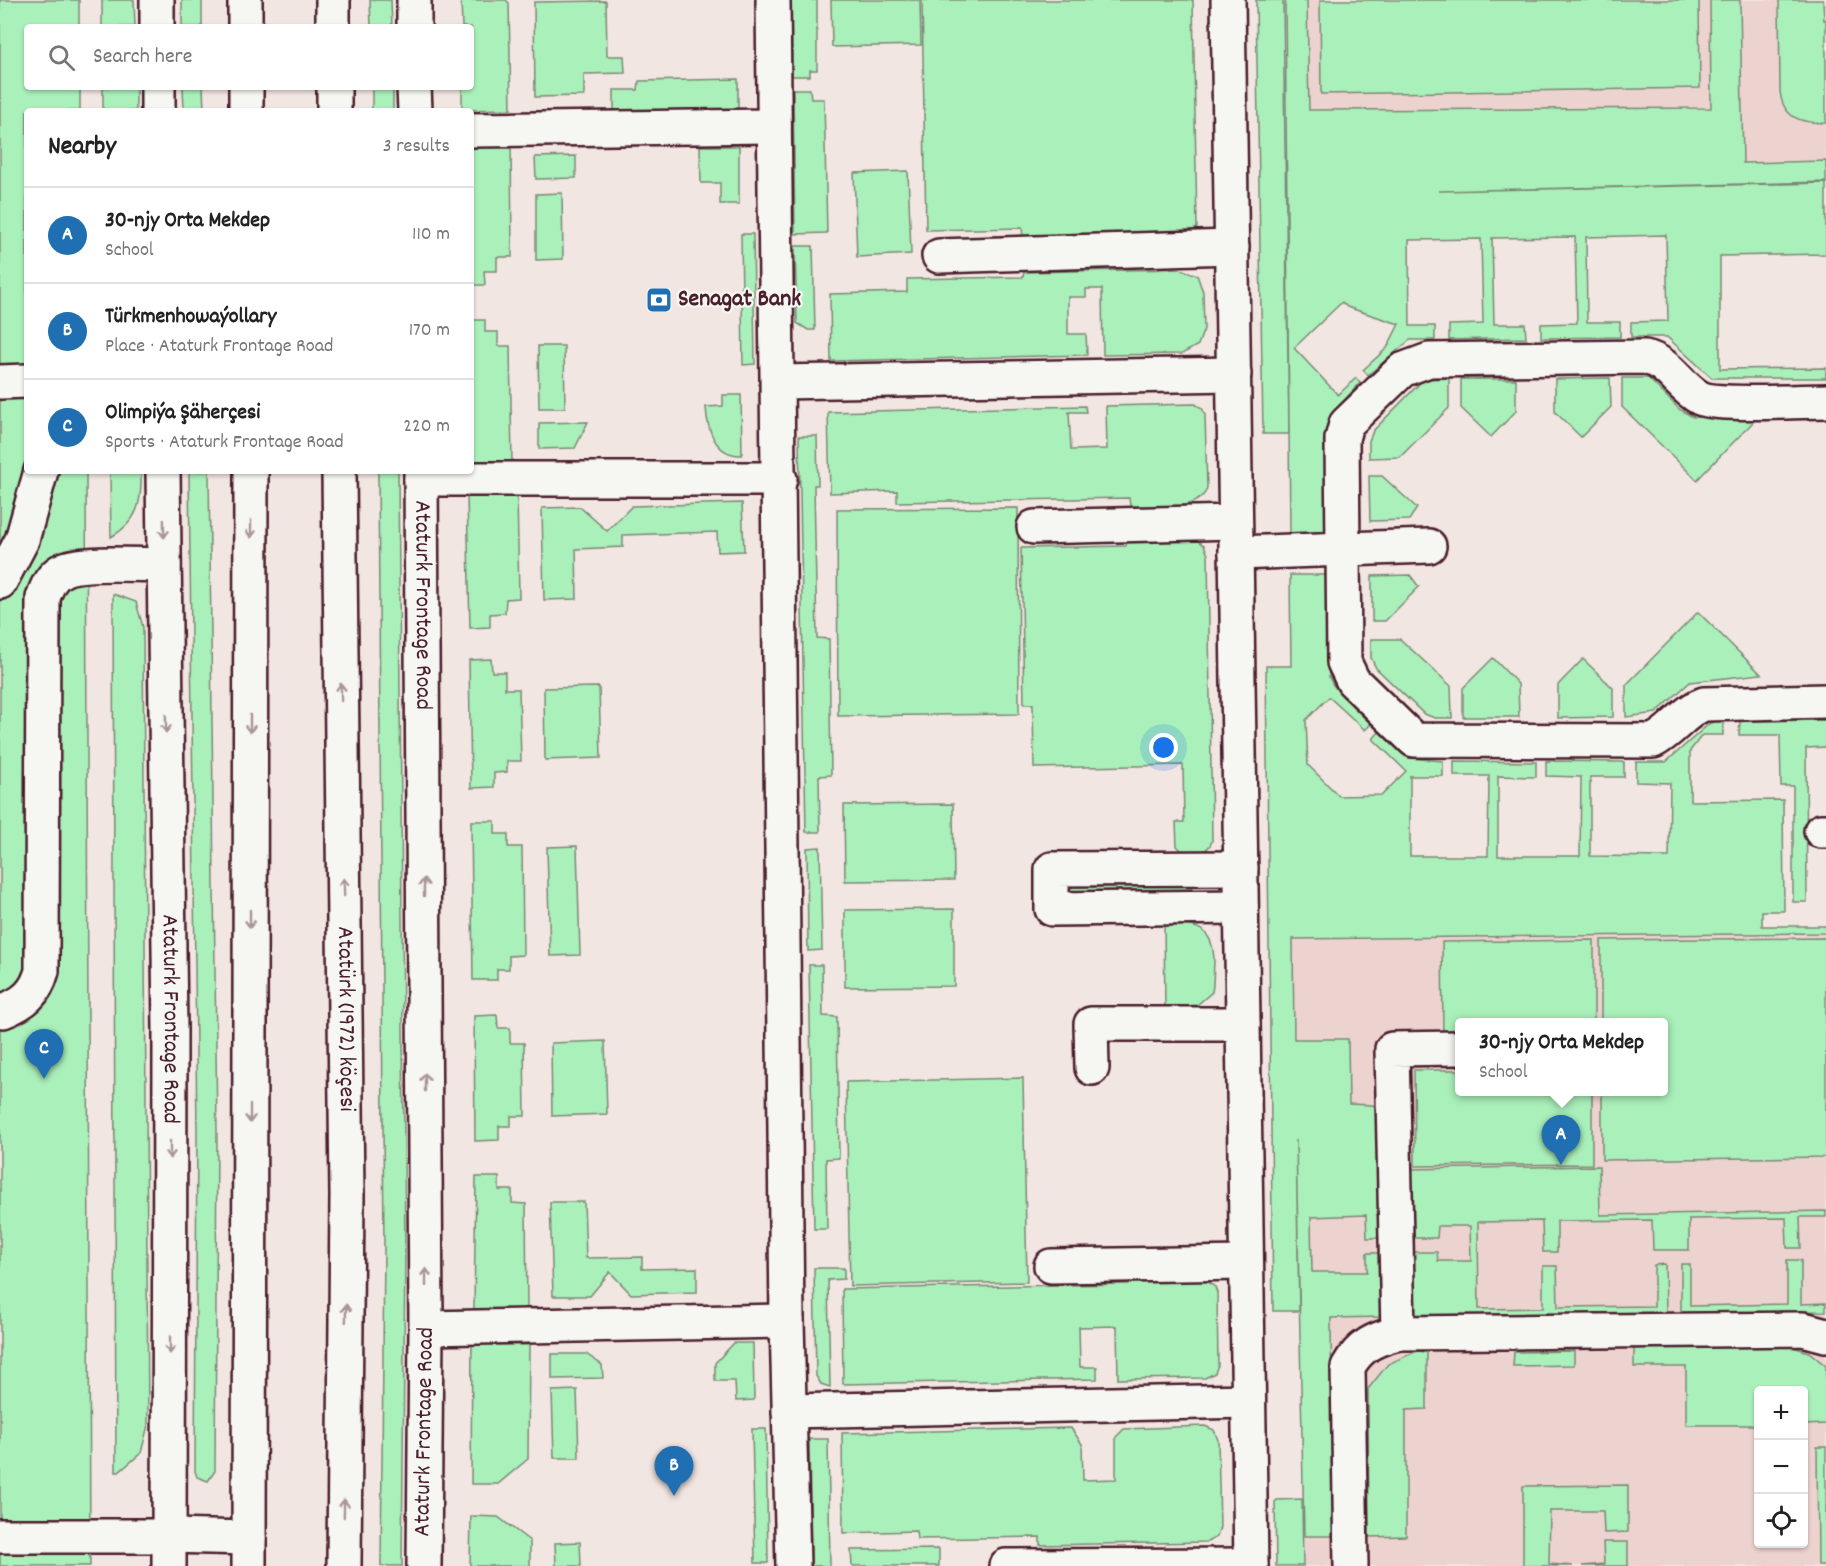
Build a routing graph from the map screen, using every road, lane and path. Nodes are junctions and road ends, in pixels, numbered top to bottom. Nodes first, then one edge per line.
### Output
1 (157, 0) edge
2 (245, 0) edge
3 (333, 0) edge
4 (414, 0) edge
5 (774, 0) edge
6 (1227, 0) edge
7 (157, 24) edge
8 (245, 24) edge
9 (333, 24) edge
10 (414, 24) edge
11 (158, 90) edge
12 (246, 90) edge
13 (334, 90) edge
14 (414, 90) edge
15 (158, 108) edge
16 (246, 108) edge
17 (334, 108) edge
18 (414, 108) edge
19 (774, 126) junction
20 (474, 130) edge
21 (1232, 247) junction
22 (939, 256) dead end
23 (1234, 374) junction
24 (24, 381) edge
25 (0, 382) edge
26 (778, 382) junction
27 (1826, 401) edge
28 (40, 474) edge
29 (163, 474) edge
30 (251, 474) edge
31 (339, 474) edge
32 (421, 475) edge
33 (780, 479) junction
34 (1034, 527) dead end
35 (1235, 537) junction
36 (1429, 546) dead end
37 (1343, 549) junction
38 (164, 565) junction
39 (0, 582) edge
40 (1826, 701) edge
41 (1240, 868) junction
42 (1241, 907) junction
43 (3, 1011) dead end
44 (1243, 1024) junction
45 (1455, 1048) edge
46 (1092, 1068) dead end
47 (1246, 1263) junction
48 (1051, 1266) dead end
49 (787, 1321) junction
50 (426, 1328) junction
51 (1398, 1333) junction
52 (1826, 1335) edge
53 (1248, 1401) junction
54 (789, 1411) junction
55 (0, 1536) edge
56 (169, 1551) edge
57 (249, 1552) edge
58 (1251, 1565) edge
59 (344, 1566) edge
60 (424, 1566) edge
61 (793, 1566) edge
62 (1006, 1566) edge
63 (1351, 1566) edge

1 - 7 street
2 - 8 street
3 - 9 street
4 - 10 street
5 - 19 street
6 - 21 street
11 - 15 street
12 - 16 street
13 - 17 street
14 - 18 street
19 - 20 street
19 - 26 street
21 - 22 street
21 - 23 street
23 - 26 street
23 - 35 street
24 - 25 street
26 - 33 street
27 - 37 street
28 - 39 street
29 -> 38 street, Ataturk Frontage Road
30 -> 57 street
59 -> 31 street, Atatürk (1972) köçesi
32 - 33 street
50 -> 32 street, Ataturk Frontage Road
33 - 49 street
34 - 35 street
35 - 37 street
35 - 41 street
36 - 37 street
37 - 40 street
38 - 43 street
38 -> 56 street, Ataturk Frontage Road
41 - 42 street
41 - 42 street
42 - 44 street
44 - 46 street
44 - 47 street
45 - 51 street
47 - 48 street
47 - 53 street
49 - 50 street
49 - 54 street
50 - 60 street, Ataturk Frontage Road
51 - 52 street
51 - 63 street
53 - 54 street
53 - 58 street
54 - 61 street
55 - 56 street
56 - 57 street
58 - 62 street

